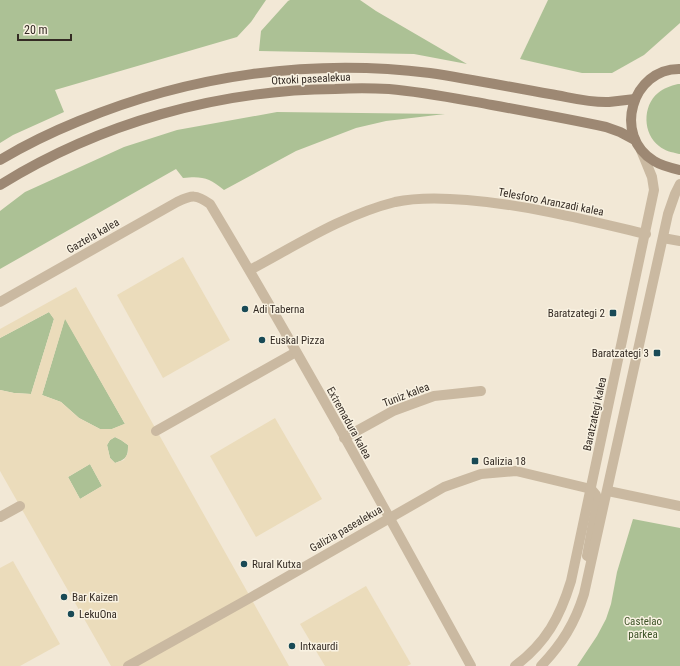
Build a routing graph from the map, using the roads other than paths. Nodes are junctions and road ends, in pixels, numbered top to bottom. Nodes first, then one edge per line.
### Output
1 (680, 69) edge
2 (635, 99) junction
3 (635, 140) junction
4 (641, 150) junction
5 (0, 160) edge
6 (680, 170) edge
7 (680, 184) edge
8 (0, 185) edge
9 (200, 197) joint
10 (646, 234) junction
11 (663, 238) junction
12 (680, 241) edge
13 (250, 270) junction
14 (0, 302) edge
15 (296, 352) junction
16 (481, 391) dead end
17 (156, 431) dead end
18 (344, 438) junction
19 (591, 489) junction
20 (608, 491) junction
21 (20, 506) dead end
22 (680, 506) edge
23 (0, 517) edge
24 (390, 519) junction
25 (584, 594) junction
26 (128, 666) edge
27 (471, 666) edge
28 (515, 666) edge
29 (541, 666) edge

1 - 2 main road
2 - 3 main road
2 - 5 main road, Otxoki pasealekua
3 - 4 main road
3 - 8 main road, Otxoki pasealekua
4 - 6 main road
4 - 10 street, Baratzategi kalea
7 - 11 street
9 - 13 street, Extremadura kalea
9 - 14 street, Gaztela kalea
10 - 13 street, Telesforo Aranzadi kalea
10 - 19 street, Baratzategi kalea
11 - 12 street
11 - 20 street
13 - 15 street, Extremadura kalea
15 - 17 street
15 - 18 street, Extremadura kalea
16 - 18 street, Tuniz kalea
18 - 24 street, Extremadura kalea
19 - 24 street, Galizia pasealekua
19 - 25 street
19 - 28 street, Baratzategi kalea
20 - 22 street
20 - 25 street
21 - 23 street
24 - 26 street, Galizia pasealekua
24 - 27 street, Extremadura kalea
25 - 29 street

